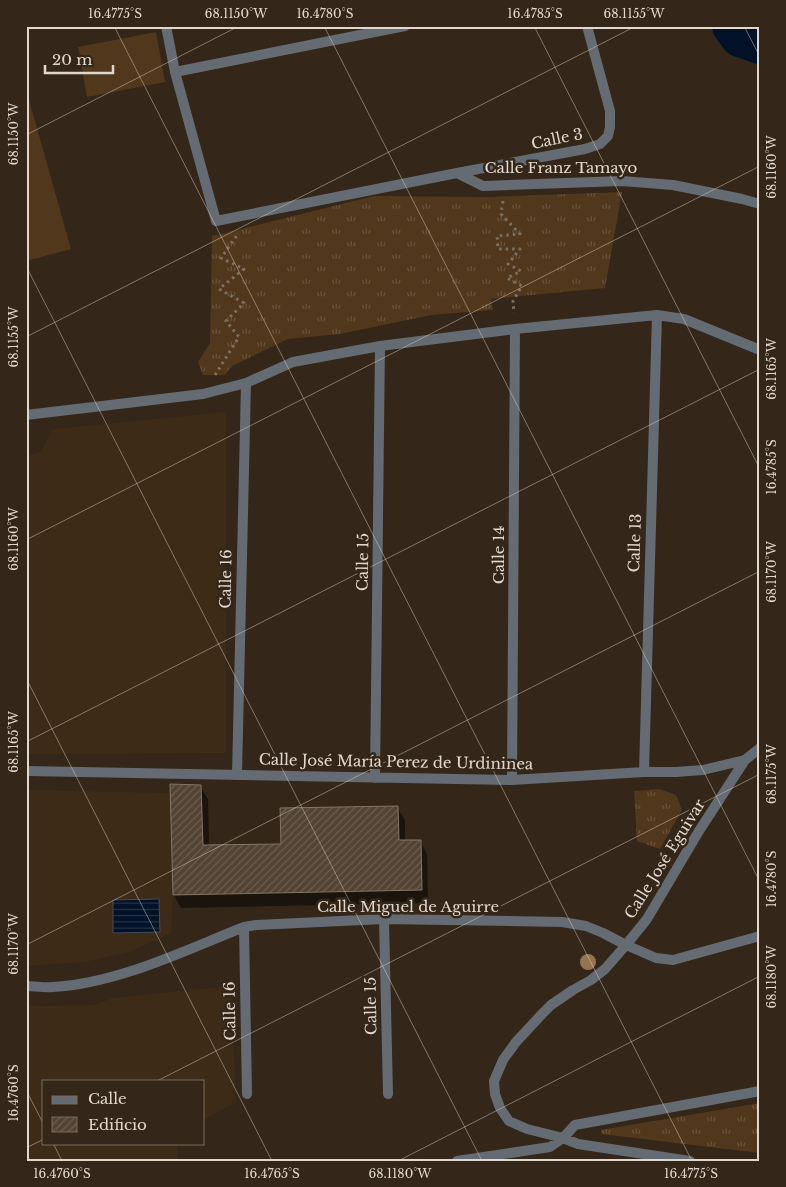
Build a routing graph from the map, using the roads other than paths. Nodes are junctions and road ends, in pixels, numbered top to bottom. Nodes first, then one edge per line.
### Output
1 (166, 26) edge
2 (405, 26) edge
3 (587, 26) edge
4 (175, 72) junction
5 (457, 173) junction
6 (760, 204) edge
7 (656, 316) junction
8 (515, 329) junction
9 (380, 346) junction
10 (760, 350) edge
11 (246, 383) junction
12 (26, 415) edge
13 (760, 748) edge
14 (745, 760) junction
15 (26, 771) edge
16 (644, 772) junction
17 (237, 775) junction
18 (375, 778) junction
19 (512, 780) junction
20 (384, 919) junction
21 (244, 927) junction
22 (760, 936) edge
23 (626, 945) junction
24 (26, 986) edge
25 (760, 1091) edge
26 (246, 1094) dead end
27 (388, 1094) dead end
28 (563, 1138) junction
29 (457, 1161) edge
30 (690, 1161) edge

1 - 4 street
2 - 4 street
3 - 5 street, Calle 3
4 - 5 street
5 - 6 street, Calle Franz Tamayo
7 - 8 street
7 - 10 street
7 - 16 street, Calle 13
8 - 9 street
8 - 19 street, Calle 14
9 - 11 street
9 - 18 street, Calle 15
11 - 12 street
11 - 17 street, Calle 16
13 - 14 street, Calle José María Perez de Urdininea
14 - 16 street, Calle José María Perez de Urdininea
14 - 23 street, Calle José Eguivar
15 - 17 street, Calle José María Perez de Urdininea
16 - 19 street, Calle José María Perez de Urdininea
17 - 18 street, Calle José María Perez de Urdininea
18 - 19 street, Calle José María Perez de Urdininea
20 - 21 street, Calle Miguel de Aguirre
20 - 23 street, Calle Miguel de Aguirre
20 - 27 street, Calle 15
21 - 24 street, Calle Miguel de Aguirre
21 - 26 street, Calle 16
22 - 23 street, Calle Miguel de Aguirre
23 - 28 street, Calle José Eguivar
25 - 28 street
28 - 29 street
28 - 30 street, Calle José Eguivar

